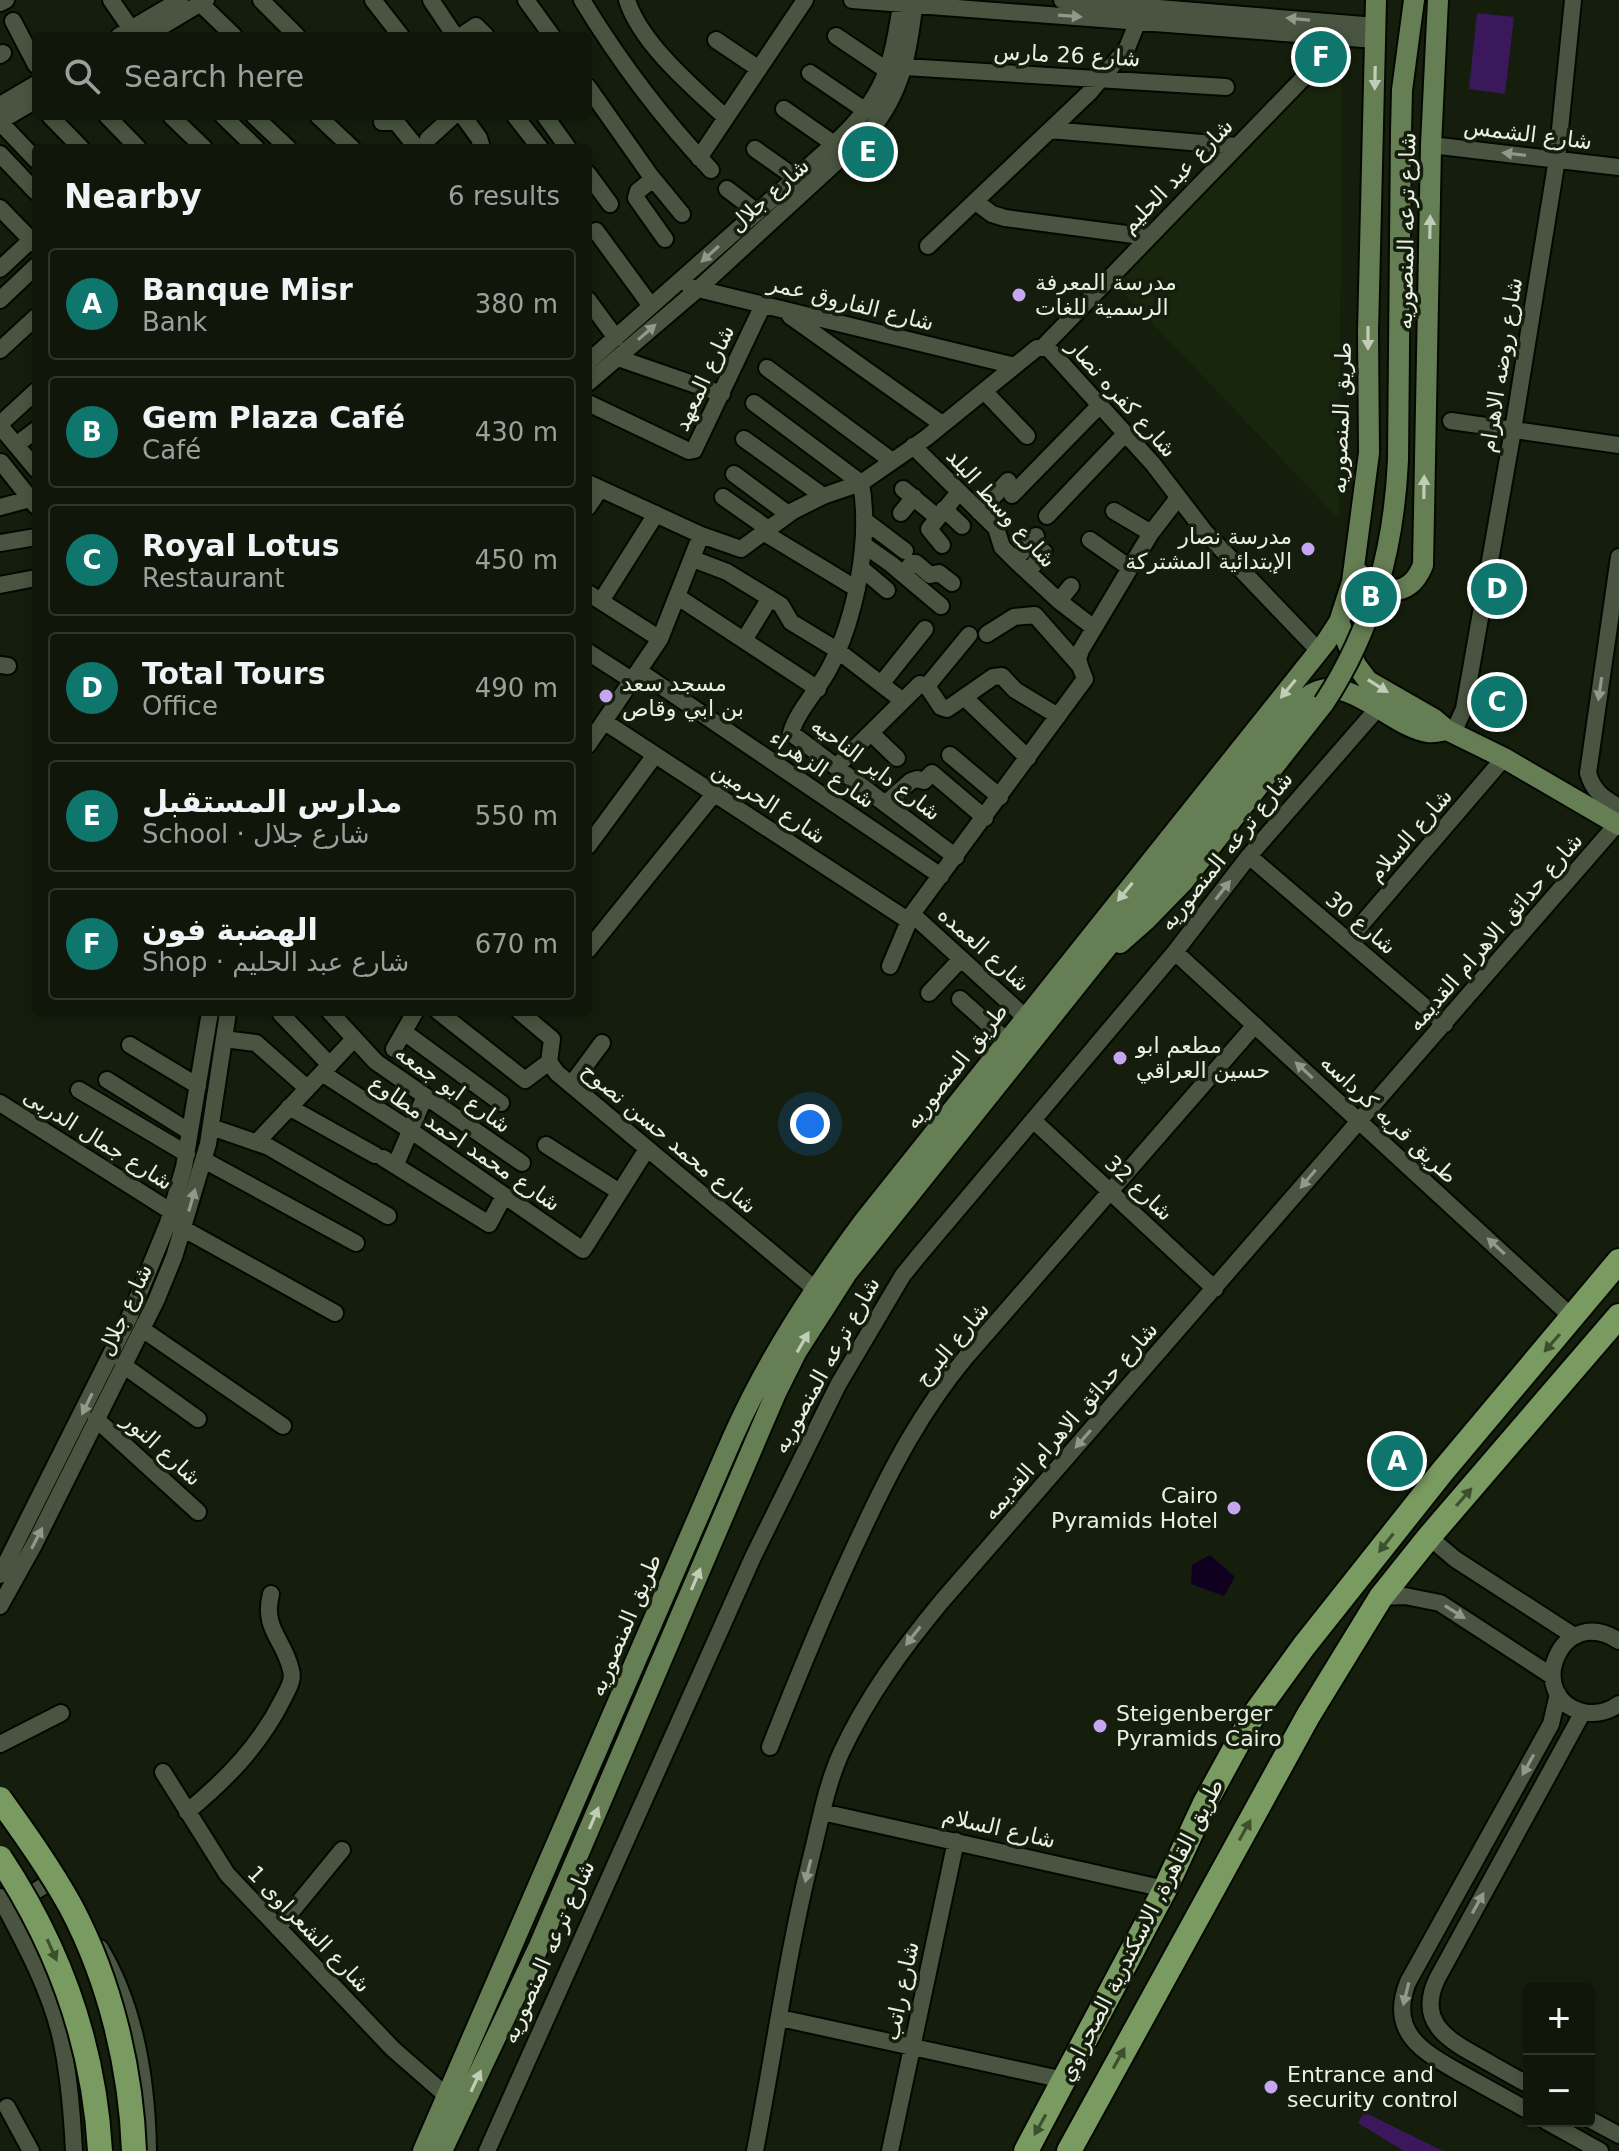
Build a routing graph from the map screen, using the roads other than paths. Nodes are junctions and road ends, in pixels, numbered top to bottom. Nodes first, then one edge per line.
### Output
1 (6, 0) edge
2 (111, 0) edge
3 (144, 0) edge
4 (261, 0) edge
5 (373, 0) edge
6 (431, 0) edge
7 (526, 0) edge
8 (582, 0) edge
9 (627, 0) edge
10 (805, 0) edge
11 (852, 0) edge
12 (1062, 0) edge
13 (1414, 0) edge
14 (1438, 0) edge
15 (1573, 0) edge
16 (174, 1) edge
17 (203, 1) edge
18 (1080, 1) edge
19 (908, 2) edge
20 (1117, 2) edge
21 (0, 3) edge
22 (1375, 15) edge
23 (13, 21) dead end
24 (1138, 21) junction
25 (147, 30) edge
26 (230, 32) edge
27 (293, 32) edge
28 (398, 32) edge
29 (455, 32) edge
30 (465, 32) edge
31 (482, 32) edge
32 (549, 32) edge
33 (836, 36) dead end
34 (1343, 37) junction
35 (716, 40) dead end
36 (32, 57) edge
37 (759, 69) junction
38 (896, 69) junction
39 (810, 73) dead end
40 (1101, 79) junction
41 (1226, 87) dead end
42 (592, 93) edge
43 (32, 98) edge
44 (32, 100) edge
45 (0, 105) edge
46 (784, 109) dead end
47 (866, 111) junction
48 (726, 118) junction
49 (54, 120) edge
50 (111, 120) edge
51 (175, 120) edge
52 (227, 120) edge
53 (258, 120) edge
54 (322, 120) edge
55 (388, 120) edge
56 (449, 120) edge
57 (466, 120) edge
58 (518, 120) edge
59 (548, 120) edge
60 (0, 122) edge
61 (1050, 130) junction
62 (423, 143) edge
63 (77, 144) edge
64 (134, 144) edge
65 (200, 144) edge
66 (252, 144) edge
67 (284, 144) edge
68 (348, 144) edge
69 (481, 144) edge
70 (537, 144) edge
71 (565, 144) edge
72 (834, 144) junction
73 (1431, 145) junction
74 (1237, 146) junction
75 (755, 149) dead end
76 (0, 154) edge
77 (32, 156) edge
78 (1557, 159) junction
79 (1619, 167) edge
80 (796, 178) junction
81 (592, 179) edge
82 (653, 179) junction
83 (32, 188) edge
84 (727, 189) dead end
85 (976, 202) junction
86 (610, 204) dead end
87 (0, 208) edge
88 (757, 212) junction
89 (682, 214) dead end
90 (596, 231) dead end
91 (1149, 237) junction
92 (665, 239) dead end
93 (32, 242) edge
94 (32, 244) edge
95 (928, 246) dead end
96 (0, 269) edge
97 (32, 270) edge
98 (676, 284) junction
99 (698, 289) junction
100 (0, 300) edge
101 (592, 305) edge
102 (763, 305) junction
103 (651, 306) junction
104 (781, 309) junction
105 (32, 321) edge
106 (616, 338) junction
107 (1043, 347) junction
108 (0, 350) edge
109 (618, 358) junction
110 (592, 359) edge
111 (1015, 366) junction
112 (767, 368) dead end
113 (592, 380) edge
114 (984, 391) junction
115 (722, 394) junction
116 (32, 395) edge
117 (754, 403) dead end
118 (592, 405) edge
119 (1099, 406) junction
120 (1451, 421) dead end
121 (942, 424) junction
122 (0, 425) edge
123 (1513, 430) junction
124 (1125, 434) junction
125 (1027, 436) dead end
126 (744, 439) dead end
127 (1619, 445) edge
128 (913, 446) junction
129 (26, 457) edge
130 (892, 461) junction
131 (0, 462) edge
132 (734, 474) dead end
133 (861, 483) junction
134 (594, 486) edge
135 (959, 492) junction
136 (823, 496) junction
137 (723, 497) dead end
138 (1178, 498) junction
139 (32, 501) edge
140 (32, 502) edge
141 (0, 507) edge
142 (1114, 511) dead end
143 (979, 512) junction
144 (901, 513) dead end
145 (940, 513) junction
146 (656, 514) junction
147 (788, 514) junction
148 (1047, 516) dead end
149 (864, 520) junction
150 (962, 526) dead end
151 (765, 530) junction
152 (1151, 533) junction
153 (701, 535) junction
154 (1036, 536) dead end
155 (32, 538) edge
156 (1090, 540) dead end
157 (0, 543) edge
158 (864, 545) junction
159 (942, 545) dead end
160 (905, 551) dead end
161 (1044, 552) dead end
162 (1619, 557) edge
163 (693, 559) junction
164 (1015, 560) junction
165 (861, 568) junction
166 (1130, 568) junction
167 (1354, 568) junction
168 (1028, 572) junction
169 (903, 574) junction
170 (32, 579) edge
171 (952, 583) dead end
172 (0, 585) edge
173 (1071, 586) dead end
174 (857, 589) junction
175 (887, 590) dead end
176 (594, 597) edge
177 (678, 597) junction
178 (770, 598) junction
179 (1059, 601) junction
180 (941, 606) dead end
181 (1339, 622) junction
182 (1094, 628) junction
183 (925, 629) dead end
184 (987, 634) dead end
185 (969, 635) dead end
186 (660, 639) junction
187 (744, 640) junction
188 (837, 650) junction
189 (1319, 651) junction
190 (592, 654) edge
191 (1080, 666) junction
192 (636, 676) junction
193 (881, 684) junction
194 (927, 686) junction
195 (818, 689) junction
196 (965, 698) junction
197 (903, 701) junction
198 (1378, 708) junction
199 (1058, 716) junction
200 (605, 722) junction
201 (1450, 731) junction
202 (871, 733) junction
203 (592, 740) edge
204 (655, 755) junction
205 (950, 755) dead end
206 (897, 758) dead end
207 (1028, 758) junction
208 (1504, 758) junction
209 (836, 767) junction
210 (714, 794) junction
211 (1000, 797) junction
212 (885, 804) junction
213 (985, 818) junction
214 (1618, 819) edge
215 (592, 841) edge
216 (1249, 856) junction
217 (956, 857) junction
218 (941, 876) junction
219 (911, 918) junction
220 (1348, 940) junction
221 (592, 945) edge
222 (1175, 952) junction
223 (961, 959) junction
224 (1092, 965) junction
225 (890, 966) dead end
226 (929, 993) dead end
227 (960, 999) dead end
228 (209, 1016) edge
229 (227, 1016) edge
230 (283, 1016) edge
231 (334, 1016) edge
232 (444, 1016) edge
233 (525, 1016) edge
234 (1025, 1017) junction
235 (407, 1020) edge
236 (1445, 1024) junction
237 (1255, 1025) junction
238 (224, 1039) junction
239 (354, 1039) junction
240 (1007, 1041) junction
241 (602, 1043) dead end
242 (130, 1045) dead end
243 (394, 1049) dead end
244 (549, 1062) junction
245 (326, 1069) junction
246 (107, 1080) dead end
247 (571, 1085) junction
248 (198, 1086) junction
249 (307, 1088) junction
250 (79, 1090) dead end
251 (425, 1096) junction
252 (0, 1103) edge
253 (501, 1103) dead end
254 (289, 1107) junction
255 (1033, 1120) junction
256 (1360, 1121) junction
257 (211, 1127) junction
258 (410, 1130) junction
259 (190, 1132) junction
260 (257, 1142) junction
261 (546, 1145) dead end
262 (647, 1149) junction
263 (187, 1154) junction
264 (384, 1159) junction
265 (204, 1160) junction
266 (522, 1163) dead end
267 (618, 1191) junction
268 (1111, 1193) junction
269 (504, 1196) junction
270 (172, 1212) junction
271 (388, 1216) dead end
272 (184, 1229) junction
273 (356, 1243) dead end
274 (1619, 1261) edge
275 (145, 1281) junction
276 (161, 1288) junction
277 (814, 1288) junction
278 (1215, 1289) junction
279 (335, 1313) dead end
280 (1619, 1316) edge
281 (1573, 1318) junction
282 (142, 1329) junction
283 (123, 1365) junction
284 (96, 1419) junction
285 (198, 1419) dead end
286 (283, 1426) dead end
287 (60, 1474) junction
288 (198, 1512) dead end
289 (1429, 1537) junction
290 (5, 1554) edge
291 (0, 1575) edge
292 (271, 1594) dead end
293 (1381, 1597) junction
294 (0, 1606) edge
295 (1574, 1636) junction
296 (1619, 1641) edge
297 (631, 1674) junction
298 (1552, 1676) junction
299 (652, 1683) junction
300 (1558, 1694) junction
301 (1619, 1704) edge
302 (1583, 1712) junction
303 (61, 1713) dead end
304 (0, 1744) edge
305 (770, 1747) dead end
306 (163, 1772) dead end
307 (0, 1799) edge
308 (187, 1812) junction
309 (822, 1812) junction
310 (0, 1815) edge
311 (956, 1841) junction
312 (342, 1850) dead end
313 (0, 1858) edge
314 (50, 1882) junction
315 (1165, 1889) junction
316 (3, 1903) edge
317 (278, 1928) junction
318 (780, 2018) junction
319 (911, 2046) junction
320 (1064, 2080) junction
321 (1523, 2082) edge
322 (448, 2097) junction
323 (7, 2107) dead end
324 (1523, 2108) edge
325 (1595, 2122) edge
326 (454, 2127) junction
327 (1557, 2127) edge
328 (1619, 2135) edge
329 (31, 2151) edge
330 (74, 2151) edge
331 (100, 2151) edge
332 (134, 2151) edge
333 (148, 2151) edge
334 (423, 2151) edge
335 (442, 2151) edge
336 (450, 2151) edge
337 (487, 2151) edge
338 (755, 2151) edge
339 (890, 2151) edge
340 (1026, 2151) edge
341 (1069, 2151) edge
342 (1600, 2151) edge

1 - 21 street
2 - 25 street
3 - 25 street
4 - 27 street
5 - 28 street
6 - 29 street
7 - 32 street
8 - 48 street
9 - 48 street
10 - 37 street
11 - 19 street
12 - 18 street
13 - 224 main road, bridge
14 - 73 main road, شارع ترعه المنصوريه
15 - 78 street, شارع روضه الاهرام
16 - 25 street
17 - 25 street
17 - 26 street
18 - 20 street
19 -> 24 street
19 - 38 street, شارع جلال
22 -> 20 street
22 - 34 street
22 -> 167 main road, طريق المنصوريه
23 - 36 street
24 - 34 street
24 - 40 street
30 - 31 street
33 - 38 street
34 - 74 street, شارع عبد الحليم
35 - 37 street
37 - 48 street
38 - 40 street, شارع 26 مارس
38 - 47 street, شارع جلال
38 - 99 street, شارع جلال
39 - 47 street
40 - 41 street, شارع 26 مارس
40 - 61 street
42 - 82 street
43 - 45 street
44 - 60 street
46 - 72 street
47 - 72 street, شارع جلال
49 - 63 street
50 - 64 street
51 - 65 street
52 - 66 street
53 - 67 street
54 - 68 street
55 - 62 street
56 - 62 street
57 - 69 street
58 - 70 street
59 - 71 street
60 - 77 street
61 - 74 street
61 - 85 street
72 - 80 street, شارع جلال
78 -> 73 street, شارع الشمس
167 -> 73 main road, شارع ترعه المنصوريه
74 - 91 street, شارع عبد الحليم
75 - 80 street
76 - 83 street
78 - 79 street, شارع الشمس
78 - 123 street, شارع روضه الاهرام
80 - 88 street, شارع جلال
81 - 86 street
82 - 89 street
82 - 92 street
84 - 88 street
85 - 91 street
85 - 95 street
87 - 93 street
88 -> 98 street, شارع جلال
90 - 103 street
91 - 107 street, شارع عبد الحليم
94 - 96 street
97 - 100 street
98 - 99 street, شارع الفاروق عمر
98 - 103 street, شارع جلال
99 - 102 street, شارع الفاروق عمر
109 -> 99 street, شارع جلال
101 - 106 street
102 - 104 street, شارع الفاروق عمر
102 - 115 street, شارع المعهد
103 - 106 street, شارع جلال
104 - 111 street, شارع الفاروق عمر
104 - 121 street
105 - 108 street
106 - 110 street, شارع جلال
107 - 111 street, شارع كفره نصار
107 - 119 street, شارع كفره نصار
109 - 113 street, شارع جلال
109 - 115 street
111 - 114 street, شارع كفره نصار
112 - 130 street
114 - 121 street, شارع كفره نصار
114 - 125 street
115 - 118 street, شارع المعهد
116 - 122 street
117 - 133 street
119 - 124 street, شارع كفره نصار
119 - 143 street
120 - 123 street
121 - 128 street, شارع كفره نصار
122 - 129 street
123 - 127 street
123 - 201 street, شارع روضه الاهرام
124 - 138 street, شارع كفره نصار
124 - 148 street
126 - 136 street
128 - 130 street, شارع كفره نصار
128 - 135 street, شارع وسط البلد
129 - 131 street
130 - 133 street, شارع كفره نصار
131 - 139 street
132 - 147 street
133 - 136 street, شارع كفره نصار
133 - 149 street, شارع داير الناحيه
134 - 146 street
135 - 143 street, شارع وسط البلد
135 - 145 street
136 - 147 street, شارع كفره نصار
137 - 151 street
138 - 152 street
138 - 189 street, شارع كفره نصار
140 - 141 street
142 - 152 street
143 - 164 street, شارع وسط البلد
144 - 145 street
145 - 150 street
145 - 159 street
146 - 153 street
146 - 176 street
147 - 151 street, شارع كفره نصار
149 - 158 street, شارع داير الناحيه
149 - 160 street
151 - 153 street, شارع كفره نصار
151 - 174 street
152 - 166 street
153 - 163 street
154 - 164 street
155 - 157 street
156 - 166 street
158 - 165 street, شارع داير الناحيه
158 - 169 street
161 - 168 street
162 -> 214 street
163 - 177 street
163 - 178 street
164 - 168 street, شارع وسط البلد
165 - 174 street, شارع داير الناحيه
165 - 175 street
166 - 182 street
167 - 181 main road, طريق المنصوريه
168 - 179 street, شارع وسط البلد
169 - 171 street
169 - 180 street
170 - 172 street
173 - 179 street
174 - 188 street, شارع داير الناحيه
176 - 186 street
177 - 186 street
177 - 187 street
178 - 187 street
178 - 188 street
179 - 182 street, شارع وسط البلد
181 - 189 main road, طريق المنصوريه
181 -> 201 main road
182 - 191 street
183 - 193 street
184 - 191 street
185 - 194 street
186 - 192 street
187 - 195 street
188 - 193 street
188 - 195 street, شارع داير الناحيه
189 -> 234 main road, طريق المنصوريه
190 - 192 street, شارع الزهراء
191 - 199 street
192 - 200 street
192 - 218 street, شارع الزهراء
193 - 197 street
194 - 196 street
194 - 197 street
195 - 209 street, شارع داير الناحيه
196 - 199 street
196 - 207 street
197 - 202 street
198 - 201 main road, طريق المنصوريه
198 - 216 street, شارع ترعه المنصوريه
198 - 224 main road, طريق المنصوريه
199 - 207 street
200 - 203 street
200 - 204 street, شارع الحرمين
201 - 208 main road
202 - 206 street
202 - 209 street
204 - 210 street, شارع الحرمين
204 - 215 street
205 - 211 street
207 - 211 street
208 - 214 main road
208 - 220 street, شارع السلام
209 - 212 street, شارع داير الناحيه
210 - 219 street, شارع الحرمين
210 - 221 street
211 - 213 street
212 - 213 street
212 - 217 street, شارع داير الناحيه
213 - 217 street
214 - 236 street, شارع حدائق الاهرام القديمه
216 - 220 street, شارع 30
222 -> 216 street, شارع ترعه المنصوريه
217 - 218 street
218 - 219 street
219 - 223 street, شارع العمده
219 - 225 street
220 - 236 street, شارع 30
222 - 237 street, طريق قريه كرداسه
222 - 255 street, شارع ترعه المنصوريه
223 - 226 street
223 - 234 street, شارع العمده
299 -> 224 main road, طريق المنصوريه
227 - 240 street
228 - 248 street, شارع جلال
229 - 238 street, شارع جلال
230 - 245 street, شارع محمد احمد مطاوع
231 - 239 street, شارع ابو جمعه
232 - 244 street
233 - 244 street, شارع محمد حسن نصوح
234 - 240 main road, طريق المنصوريه
235 - 243 street
235 - 253 street
236 - 256 street, شارع حدائق الاهرام القديمه
256 -> 237 street, طريق قريه كرداسه
237 - 268 street, شارع البرج
238 - 249 street
238 - 257 street, شارع جلال
239 - 245 street
239 - 251 street, شارع ابو جمعه
240 - 277 main road, طريق المنصوريه
241 - 247 street
242 - 248 street
244 - 247 street, شارع محمد حسن نصوح
245 - 249 street
245 - 258 street, شارع محمد احمد مطاوع
246 - 259 street
247 - 262 street, شارع محمد حسن نصوح
248 - 259 street, شارع جلال
249 - 254 street
250 - 263 street
251 - 258 street
251 - 266 street, شارع ابو جمعه
252 - 270 street, شارع جمال الدربى
254 - 260 street
254 - 264 street
255 - 268 street, شارع 32
255 - 337 street, شارع ترعه المنصوريه
256 -> 278 street, شارع حدائق الاهرام القديمه
281 -> 256 street, طريق قريه كرداسه
257 - 260 street
257 - 265 street, شارع جلال
258 - 264 street
258 - 269 street, شارع محمد احمد مطاوع
259 - 263 street, شارع جلال
260 - 271 street
261 - 267 street
262 - 267 street
262 - 277 street, شارع محمد حسن نصوح
263 - 270 street, شارع جلال
264 - 269 street
272 -> 265 street, شارع جلال
265 - 273 street
267 - 269 street, شارع محمد احمد مطاوع
268 - 278 street, شارع 32
268 - 305 street, شارع البرج
270 - 275 street, شارع جلال
272 - 276 street, شارع جلال
272 - 279 street
274 - 281 highway, طريق القاهرة, الاسكندرية الصحراوي
275 - 276 street
275 -> 287 street, شارع جلال
276 - 282 street, شارع جلال
277 - 297 main road, طريق المنصوريه
278 -> 309 street, شارع حدائق الاهرام القديمه
289 -> 280 highway, طريق القاهرة, الاسكندرية الصحراوي
281 -> 315 highway, طريق القاهرة, الاسكندرية الصحراوي
282 - 283 street, شارع جلال
282 - 286 street
283 - 284 street, شارع جلال
283 - 285 street
284 - 287 street, شارع جلال
284 - 288 street, شارع النور
287 - 290 street, شارع جلال
294 -> 287 street, شارع جلال
289 - 293 highway, طريق القاهرة, الاسكندرية الصحراوي
289 - 295 street
290 - 291 street, شارع جلال
292 - 308 street
293 -> 298 street
341 -> 293 highway, طريق القاهرة, الاسكندرية الصحراوي
295 - 296 street
295 - 298 street
297 - 299 main road
297 - 322 main road, طريق المنصوريه
298 - 300 street
326 -> 299 main road, طريق المنصوريه
300 - 302 street
300 -> 324 street
301 - 302 street
321 -> 302 street
303 - 304 street
306 - 308 street, شارع الشعراوى 1
307 - 332 highway, bridge
308 - 317 street, شارع الشعراوى 1
309 - 311 street, شارع السلام
309 -> 318 street, شارع حدائق الاهرام القديمه
310 - 314 street
311 - 315 street, شارع السلام
311 - 319 street, شارع راتب
312 - 317 street
313 -> 331 highway, bridge
314 - 316 street
314 - 333 street
315 - 320 highway, طريق القاهرة, الاسكندرية الصحراوي
316 - 330 street
317 - 322 street, شارع الشعراوى 1
318 - 319 street
318 - 338 street, شارع حدائق الاهرام القديمه
319 - 320 street
319 - 339 street, شارع راتب
320 -> 340 highway, طريق القاهرة, الاسكندرية الصحراوي
322 - 334 main road, طريق المنصوريه
323 - 329 street
325 - 328 street
326 - 335 main road, طريق المنصوريه
326 - 336 main road
327 - 342 street

